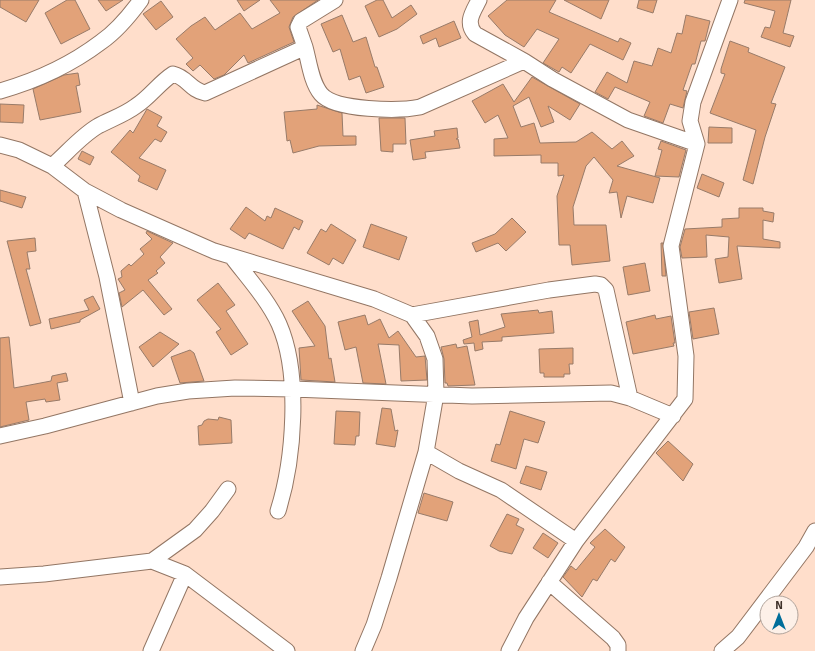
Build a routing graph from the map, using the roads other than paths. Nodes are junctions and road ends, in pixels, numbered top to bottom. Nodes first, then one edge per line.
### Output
1 (141, 0) edge
2 (335, 0) edge
3 (479, 0) edge
4 (730, 0) edge
5 (305, 47) junction
6 (524, 61) junction
7 (0, 91) edge
8 (697, 144) junction
9 (0, 145) edge
10 (52, 166) junction
11 (85, 191) junction
12 (232, 257) junction
13 (412, 315) junction
14 (292, 389) junction
15 (436, 394) junction
16 (630, 398) junction
17 (132, 403) junction
18 (673, 416) junction
19 (0, 436) edge
20 (426, 452) junction
21 (228, 489) dead end
22 (278, 510) dead end
23 (815, 531) edge
24 (576, 540) junction
25 (810, 550) edge
26 (152, 561) junction
27 (185, 574) junction
28 (0, 577) edge
29 (549, 582) junction
30 (151, 651) edge
31 (287, 651) edge
32 (363, 651) edge
33 (509, 651) edge
34 (618, 651) edge
35 (722, 651) edge

1 - 7 street
2 - 5 street
3 - 6 street
4 - 8 street
5 - 6 street
5 - 10 street
6 - 8 street
8 - 18 street
9 - 10 street
10 - 11 street
11 - 12 street
11 - 17 street
12 - 13 street
12 - 14 street
13 - 15 street
13 - 16 street
14 - 15 street
14 - 17 street
14 - 22 street
15 - 16 street
15 - 20 street
16 - 18 street
17 - 19 street
18 - 24 street
20 - 24 street
20 - 32 street
21 - 26 street
23 - 25 street
24 - 29 street
25 - 35 street
26 - 27 street
26 - 28 street
27 - 30 street
27 - 31 street
29 - 33 street
29 - 34 street

